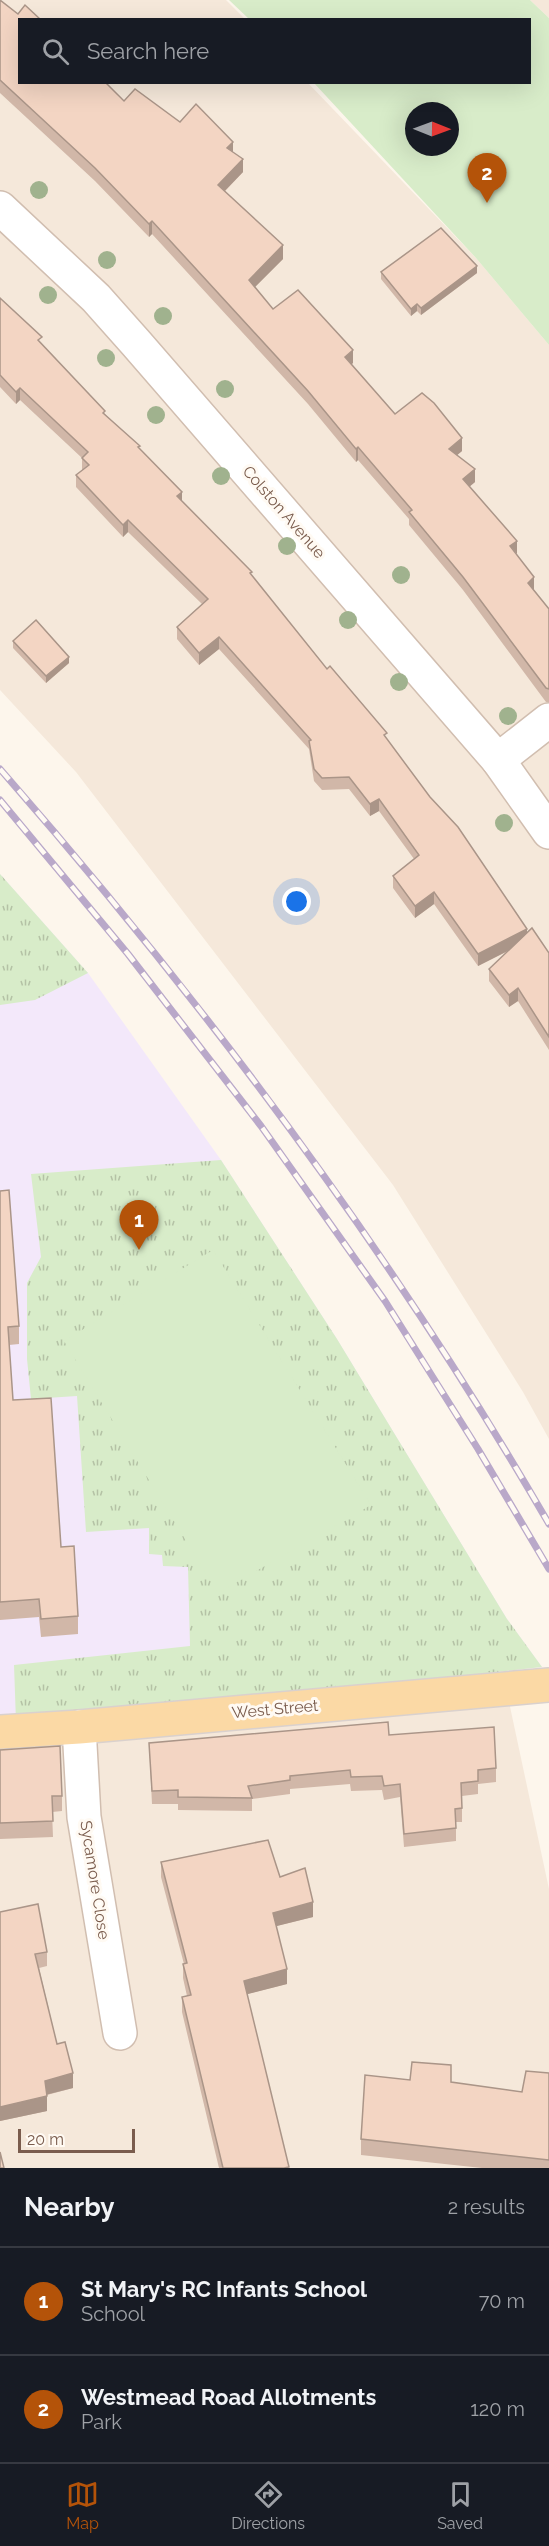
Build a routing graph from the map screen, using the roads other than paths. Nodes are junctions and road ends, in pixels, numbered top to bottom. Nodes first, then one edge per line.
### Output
1 (0, 208) edge
2 (549, 720) edge
3 (498, 760) junction
4 (549, 832) edge
5 (549, 1685) edge
6 (78, 1727) junction
7 (0, 1732) edge
8 (120, 2033) dead end

1 - 3 street, Colston Avenue
2 - 3 street
3 - 4 street, Colston Avenue
5 - 6 main road, West Street
6 - 7 main road, West Street
6 - 8 street, Sycamore Close

